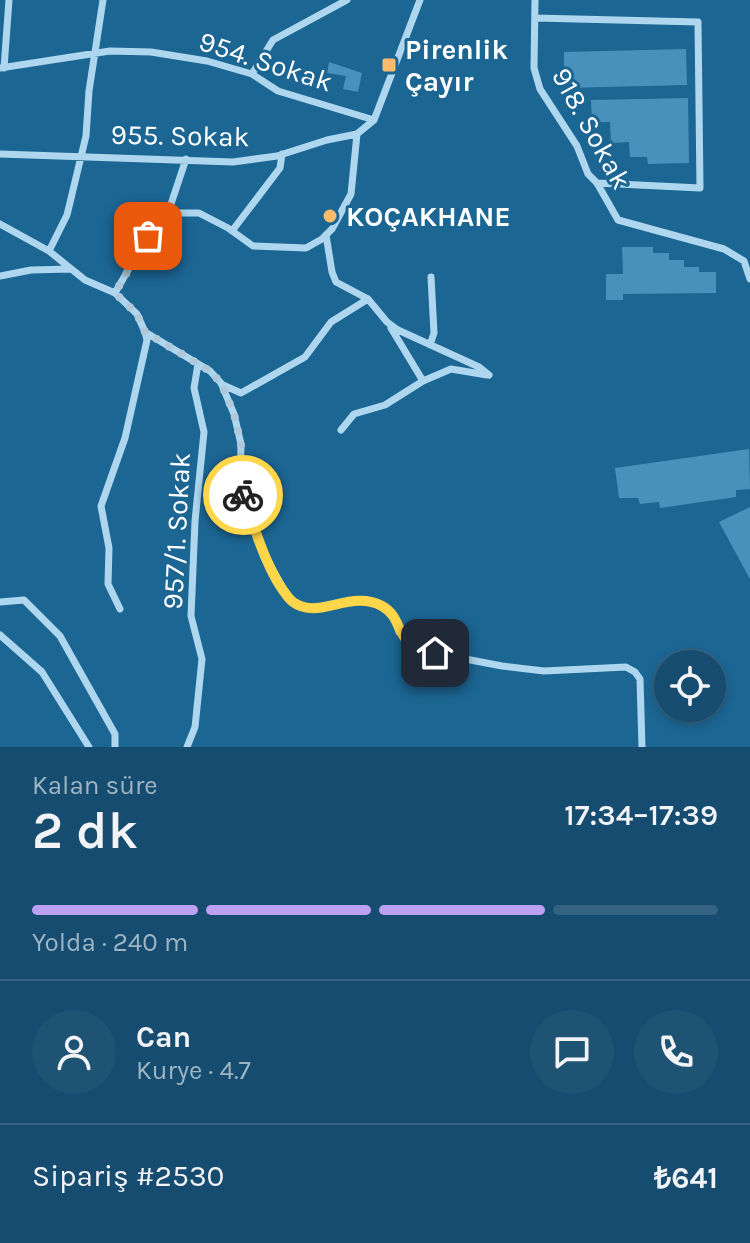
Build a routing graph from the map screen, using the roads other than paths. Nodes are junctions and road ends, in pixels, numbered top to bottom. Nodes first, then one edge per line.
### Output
1 (103, 0) edge
2 (347, 0) edge
3 (420, 0) edge
4 (535, 0) edge
5 (6, 5) edge
6 (535, 18) junction
7 (95, 54) junction
8 (2, 68) edge
9 (252, 74) junction
10 (374, 120) junction
11 (357, 134) junction
12 (0, 154) edge
13 (282, 154) junction
14 (80, 155) junction
15 (186, 159) junction
16 (597, 183) junction
17 (168, 213) junction
18 (0, 224) edge
19 (232, 231) junction
20 (326, 235) junction
21 (49, 251) junction
22 (71, 269) junction
23 (0, 276) edge
24 (431, 277) dead end
25 (750, 279) edge
26 (115, 293) junction
27 (368, 299) junction
28 (387, 322) junction
29 (145, 332) junction
30 (430, 345) junction
31 (198, 364) junction
32 (423, 381) junction
33 (221, 383) junction
34 (341, 430) dead end
35 (0, 602) edge
36 (120, 609) dead end
37 (0, 635) edge
38 (89, 747) edge
39 (115, 747) edge
40 (187, 747) edge
41 (642, 747) edge

1 - 7 street
2 - 9 street
3 - 10 street
4 - 6 street, 918. Sokak
5 - 8 street
6 - 16 street, 918. Sokak
6 - 16 street
7 - 8 street, 954. Sokak
7 - 9 street, 954. Sokak
7 - 14 street
9 - 10 street, 954. Sokak
10 - 11 street
11 - 13 street, 955. Sokak
11 - 20 street
12 - 14 street, 955. Sokak
13 - 15 street, 955. Sokak
13 - 19 street
14 - 15 street, 955. Sokak
14 - 21 street
15 - 17 street
16 - 25 street, 918. Sokak
17 - 19 street
17 - 26 street
18 - 21 street
19 - 20 street
20 - 27 street
21 - 22 street
22 - 23 street
22 - 26 street
24 - 30 street
26 - 29 street
27 - 28 street
27 - 33 street
28 - 30 street
28 - 32 street
29 - 31 street
29 - 36 street
30 - 32 street
31 - 33 street
31 - 40 street, 957/1. Sokak
32 - 34 street
33 - 41 street
35 - 39 street
37 - 38 street

